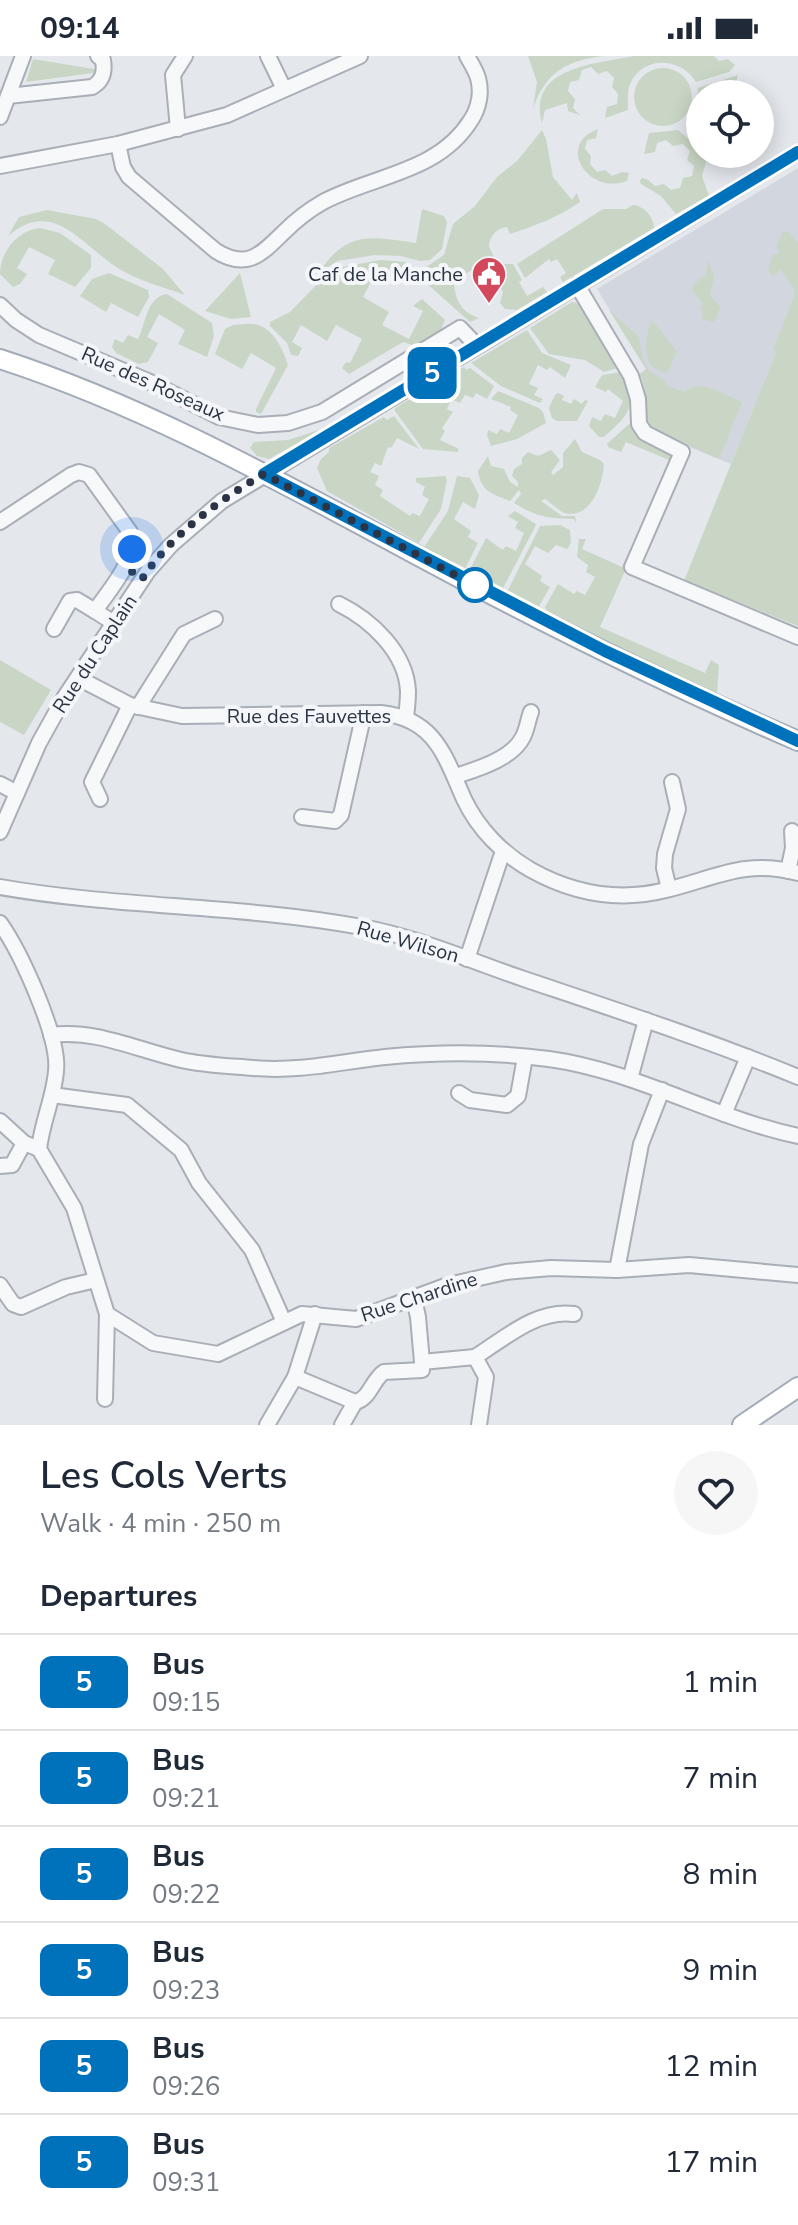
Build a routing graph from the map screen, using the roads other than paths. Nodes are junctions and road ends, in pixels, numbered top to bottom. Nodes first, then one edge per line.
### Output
1 (23, 56) edge
2 (98, 56) edge
3 (185, 56) edge
4 (268, 56) edge
5 (360, 56) edge
6 (467, 56) edge
7 (333, 62) edge
8 (284, 89) junction
9 (8, 96) junction
10 (0, 117) edge
11 (178, 129) junction
12 (118, 144) junction
13 (798, 152) edge
14 (0, 166) edge
15 (577, 285) junction
16 (0, 305) edge
17 (477, 346) junction
18 (0, 359) edge
19 (264, 474) junction
20 (0, 522) edge
21 (124, 566) junction
22 (142, 579) junction
23 (339, 604) dead end
24 (95, 611) junction
25 (215, 619) dead end
26 (114, 623) junction
27 (54, 629) dead end
28 (798, 637) edge
29 (78, 678) junction
30 (134, 706) junction
31 (531, 712) dead end
32 (364, 713) junction
33 (406, 717) junction
34 (798, 741) edge
35 (456, 776) junction
36 (672, 782) dead end
37 (0, 784) edge
38 (17, 793) junction
39 (100, 799) dead end
40 (302, 817) dead end
41 (792, 831) dead end
42 (0, 832) edge
43 (503, 851) junction
44 (793, 872) edge
45 (0, 887) edge
46 (669, 889) junction
47 (0, 923) edge
48 (467, 959) junction
49 (646, 1020) junction
50 (51, 1035) junction
51 (525, 1057) junction
52 (748, 1057) junction
53 (798, 1077) edge
54 (630, 1079) junction
55 (662, 1090) junction
56 (459, 1093) dead end
57 (52, 1095) junction
58 (724, 1114) junction
59 (0, 1121) edge
60 (798, 1136) edge
61 (24, 1143) junction
62 (39, 1149) junction
63 (0, 1166) edge
64 (617, 1270) junction
65 (798, 1275) edge
66 (96, 1280) junction
67 (0, 1285) edge
68 (414, 1299) junction
69 (107, 1314) junction
70 (315, 1314) junction
71 (574, 1314) dead end
72 (284, 1322) junction
73 (475, 1357) junction
74 (422, 1362) junction
75 (295, 1377) junction
76 (798, 1387) edge
77 (105, 1399) dead end
78 (355, 1402) junction
79 (267, 1425) edge
80 (342, 1425) edge
81 (479, 1425) edge
82 (742, 1425) edge

1 - 9 street
2 - 9 street
3 - 11 street
4 - 8 street
5 - 7 street
6 - 12 street
7 - 8 street
8 - 11 street
9 - 10 street
11 - 12 street
12 - 14 street
13 - 15 street, Rue du Caplain
15 - 17 street, Rue du Caplain
15 - 28 street
16 - 17 street, Rue des Roseaux
17 - 19 street, Rue du Caplain
18 - 19 main road
19 - 22 street, Rue du Caplain
19 - 34 main road
20 - 21 street
21 - 22 street
21 - 24 street
22 - 26 street, Rue du Caplain
23 - 33 street
24 - 26 street
24 - 27 street
25 - 30 street
26 - 29 street, Rue du Caplain
29 - 30 street, Rue des Fauvettes
29 - 38 street, Rue du Caplain
30 - 32 street, Rue des Fauvettes
30 - 39 street
31 - 35 street
32 - 33 street, Rue des Fauvettes
32 - 40 street
33 - 35 street, Rue des Fauvettes
35 - 43 street, Rue des Fauvettes
36 - 46 street
37 - 38 street
38 - 42 street, Rue du Caplain
41 - 44 street
43 - 46 street, Rue des Fauvettes
43 - 48 street
44 - 46 street, Rue des Fauvettes
45 - 48 street, Rue Wilson
47 - 50 street
48 - 49 street, Rue Wilson
49 - 52 street, Rue Wilson
49 - 54 street
50 - 51 street
50 - 57 street
51 - 54 street
51 - 56 street
52 - 53 street, Rue Wilson
52 - 58 street
54 - 55 street
55 - 58 street
55 - 64 street
57 - 62 street
57 - 72 street
58 - 60 street
59 - 61 street
61 - 62 street
61 - 63 street
62 - 66 street
64 - 65 street, Rue Chardine
64 - 68 street, Rue Chardine
66 - 67 street
66 - 69 street
68 - 70 street, Rue Chardine
68 - 74 street
69 - 72 street, Rue Chardine
69 - 77 street
70 - 72 street, Rue Chardine
70 - 75 street
71 - 73 street
73 - 74 street
73 - 81 street
74 - 78 street
75 - 78 street
75 - 79 street
76 - 82 main road
78 - 80 street

